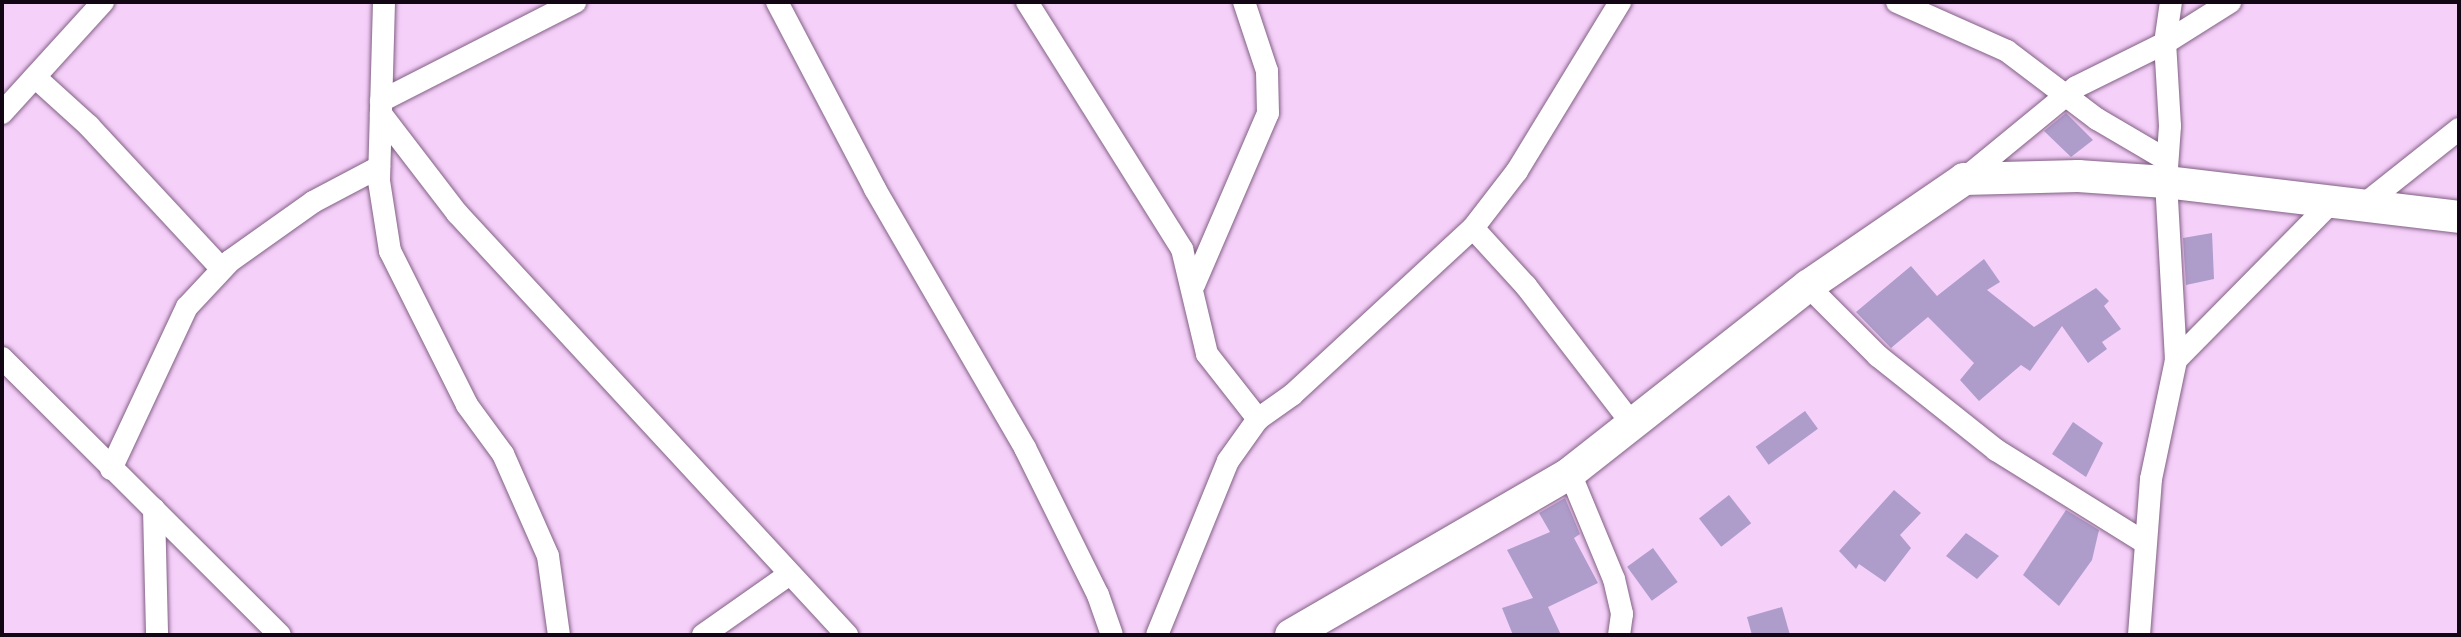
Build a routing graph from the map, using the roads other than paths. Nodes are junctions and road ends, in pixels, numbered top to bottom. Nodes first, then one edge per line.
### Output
1 (384, 2) edge
2 (575, 2) edge
3 (777, 2) edge
4 (1027, 2) edge
5 (1244, 2) edge
6 (1620, 2) edge
7 (1897, 2) edge
8 (2171, 2) edge
9 (2230, 2) edge
10 (96, 5) edge
11 (2165, 43) junction
12 (35, 77) junction
13 (2065, 97) junction
14 (381, 107) junction
15 (2, 113) edge
16 (2459, 129) edge
17 (379, 167) junction
18 (2166, 171) junction
19 (1964, 179) junction
20 (2347, 203) junction
21 (2459, 217) edge
22 (1473, 228) junction
23 (222, 269) junction
24 (1808, 286) junction
25 (1193, 287) junction
26 (2, 358) edge
27 (2176, 360) junction
28 (1258, 419) junction
29 (1630, 421) junction
30 (111, 469) junction
31 (1570, 473) junction
32 (154, 509) junction
33 (2144, 542) junction
34 (787, 576) junction
35 (157, 635) edge
36 (280, 635) edge
37 (559, 635) edge
38 (703, 635) edge
39 (847, 635) edge
40 (1112, 635) edge
41 (1157, 635) edge
42 (1291, 635) edge
43 (1619, 635) edge
44 (2139, 635) edge

1 - 14 street
2 - 14 street
3 - 40 street
4 - 25 street
5 - 25 street
6 - 22 street
7 - 13 street
8 - 11 street
9 - 11 street
10 - 12 street
11 - 13 street
11 - 18 street
12 - 15 street
12 - 23 street
13 - 18 street
13 - 19 street
14 - 17 street
14 - 34 street
16 - 20 street
17 - 23 street
17 - 37 street
18 - 19 street
18 - 20 street
18 - 27 street
19 - 24 street
20 - 21 street
20 - 27 street
22 - 28 street
22 - 29 street
23 - 30 street
24 - 29 street
24 - 33 street
25 - 28 street
26 - 30 street
27 - 33 street
28 - 41 street
29 - 31 street
30 - 32 street
31 - 42 street
31 - 43 street
32 - 35 street
32 - 36 street
33 - 44 street
34 - 38 street
34 - 39 street

